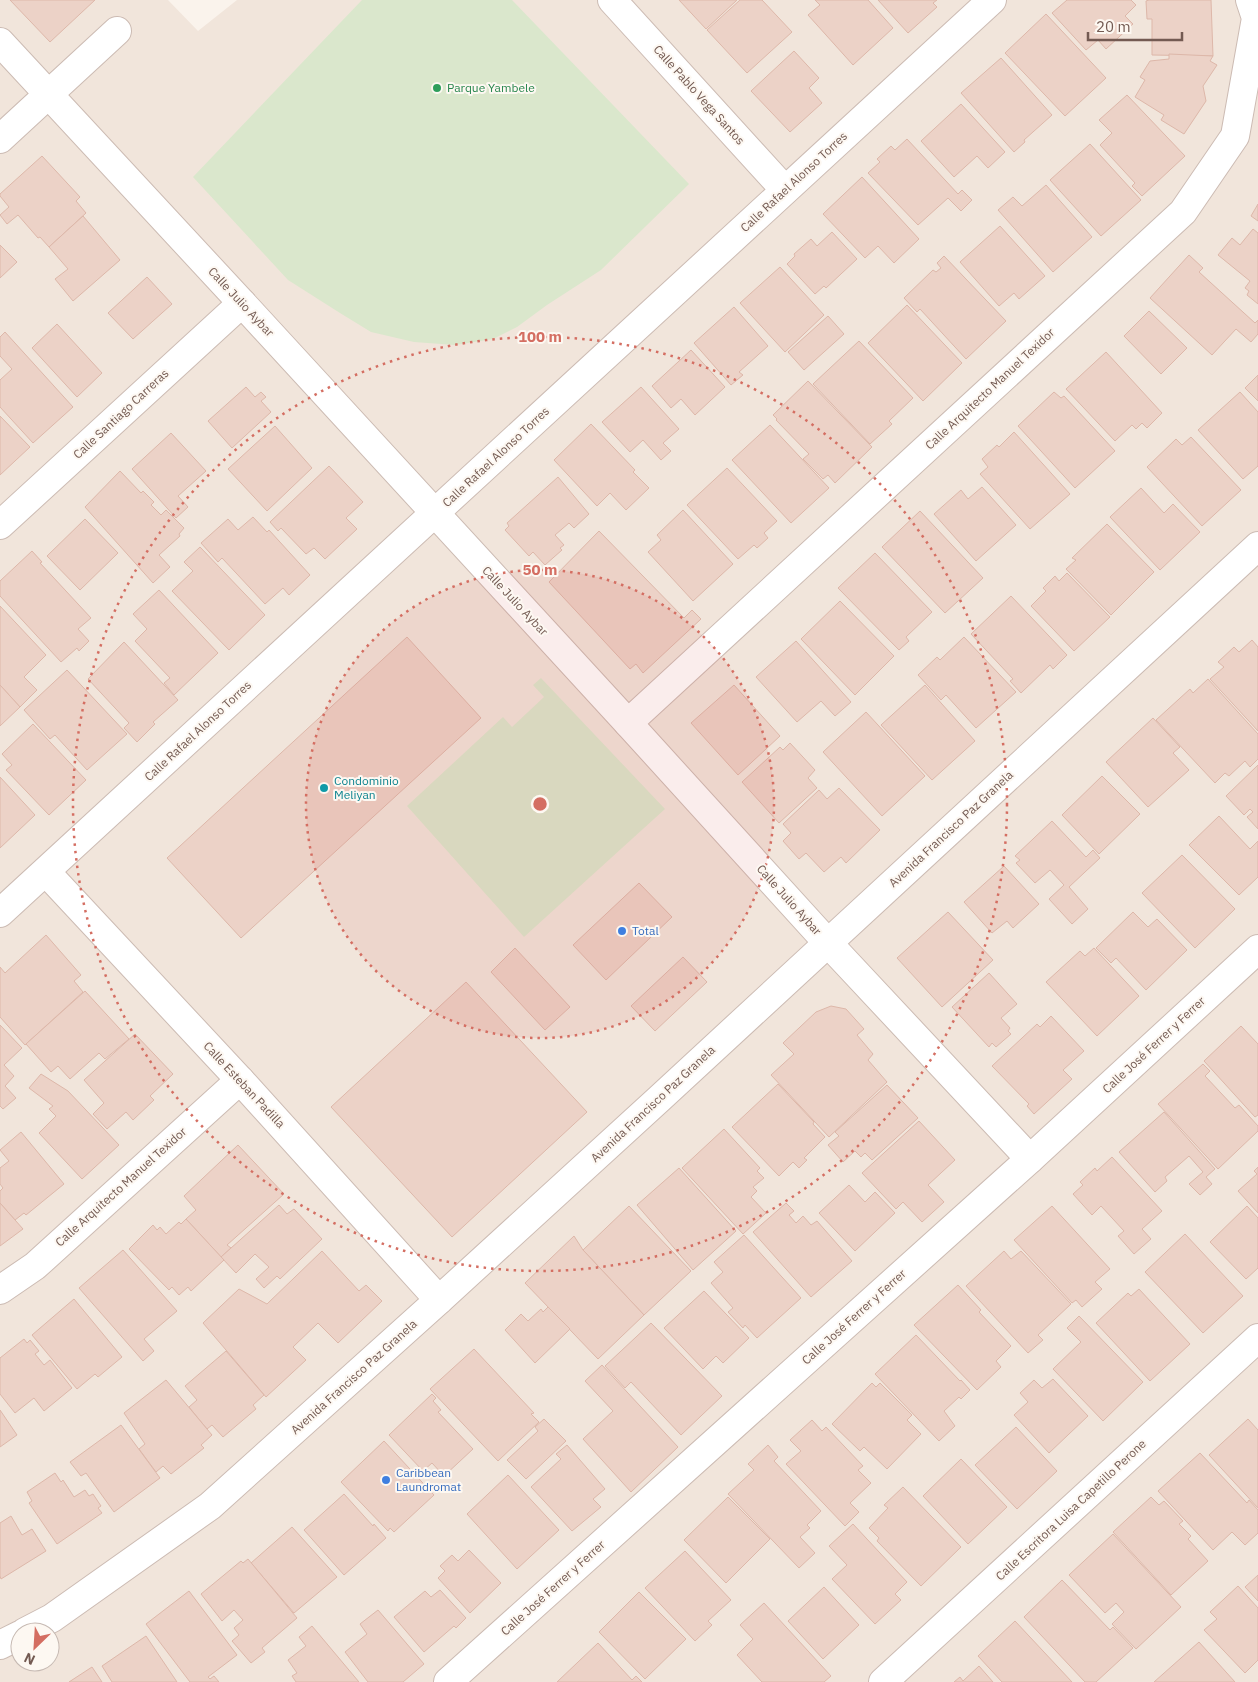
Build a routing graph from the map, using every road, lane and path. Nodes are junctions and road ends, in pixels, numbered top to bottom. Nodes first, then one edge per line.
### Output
1 (612, 0) edge
2 (992, 0) edge
3 (1250, 0) edge
4 (117, 30) dead end
5 (0, 42) edge
6 (48, 94) junction
7 (0, 139) edge
8 (785, 190) junction
9 (242, 303) junction
10 (435, 514) junction
11 (0, 525) edge
12 (1258, 546) edge
13 (628, 723) junction
14 (46, 872) junction
15 (0, 914) edge
16 (827, 942) junction
17 (1258, 949) edge
18 (240, 1080) junction
19 (1030, 1159) junction
20 (0, 1290) edge
21 (439, 1300) junction
22 (1258, 1338) edge
23 (44, 1622) edge
24 (448, 1682) edge
25 (884, 1682) edge

1 - 8 street, Calle Pablo Vega Santos
2 - 8 street, Calle Rafael Alonso Torres
3 - 13 street, Calle Arquitecto Manuel Texidor
4 - 6 street
5 - 6 street, Calle Julio Aybar
6 - 7 street
6 - 9 street, Calle Julio Aybar
8 - 10 street, Calle Rafael Alonso Torres
9 - 10 street, Calle Julio Aybar
9 - 11 street, Calle Santiago Carreras
10 - 13 street, Calle Julio Aybar
10 - 14 street, Calle Rafael Alonso Torres
12 - 16 street, Avenida Francisco Paz Granela
13 - 16 street, Calle Julio Aybar
14 - 15 street, Calle Rafael Alonso Torres
14 - 18 street, Calle Esteban Padilla
16 - 19 street, Calle Julio Aybar
16 - 21 street, Avenida Francisco Paz Granela
17 - 19 street, Calle José Ferrer y Ferrer
18 - 20 street, Calle Arquitecto Manuel Texidor
18 - 21 street, Calle Esteban Padilla
19 - 24 street, Calle José Ferrer y Ferrer
21 - 23 street, Avenida Francisco Paz Granela
22 - 25 street, Calle Escritora Luisa Capetillo Perone

